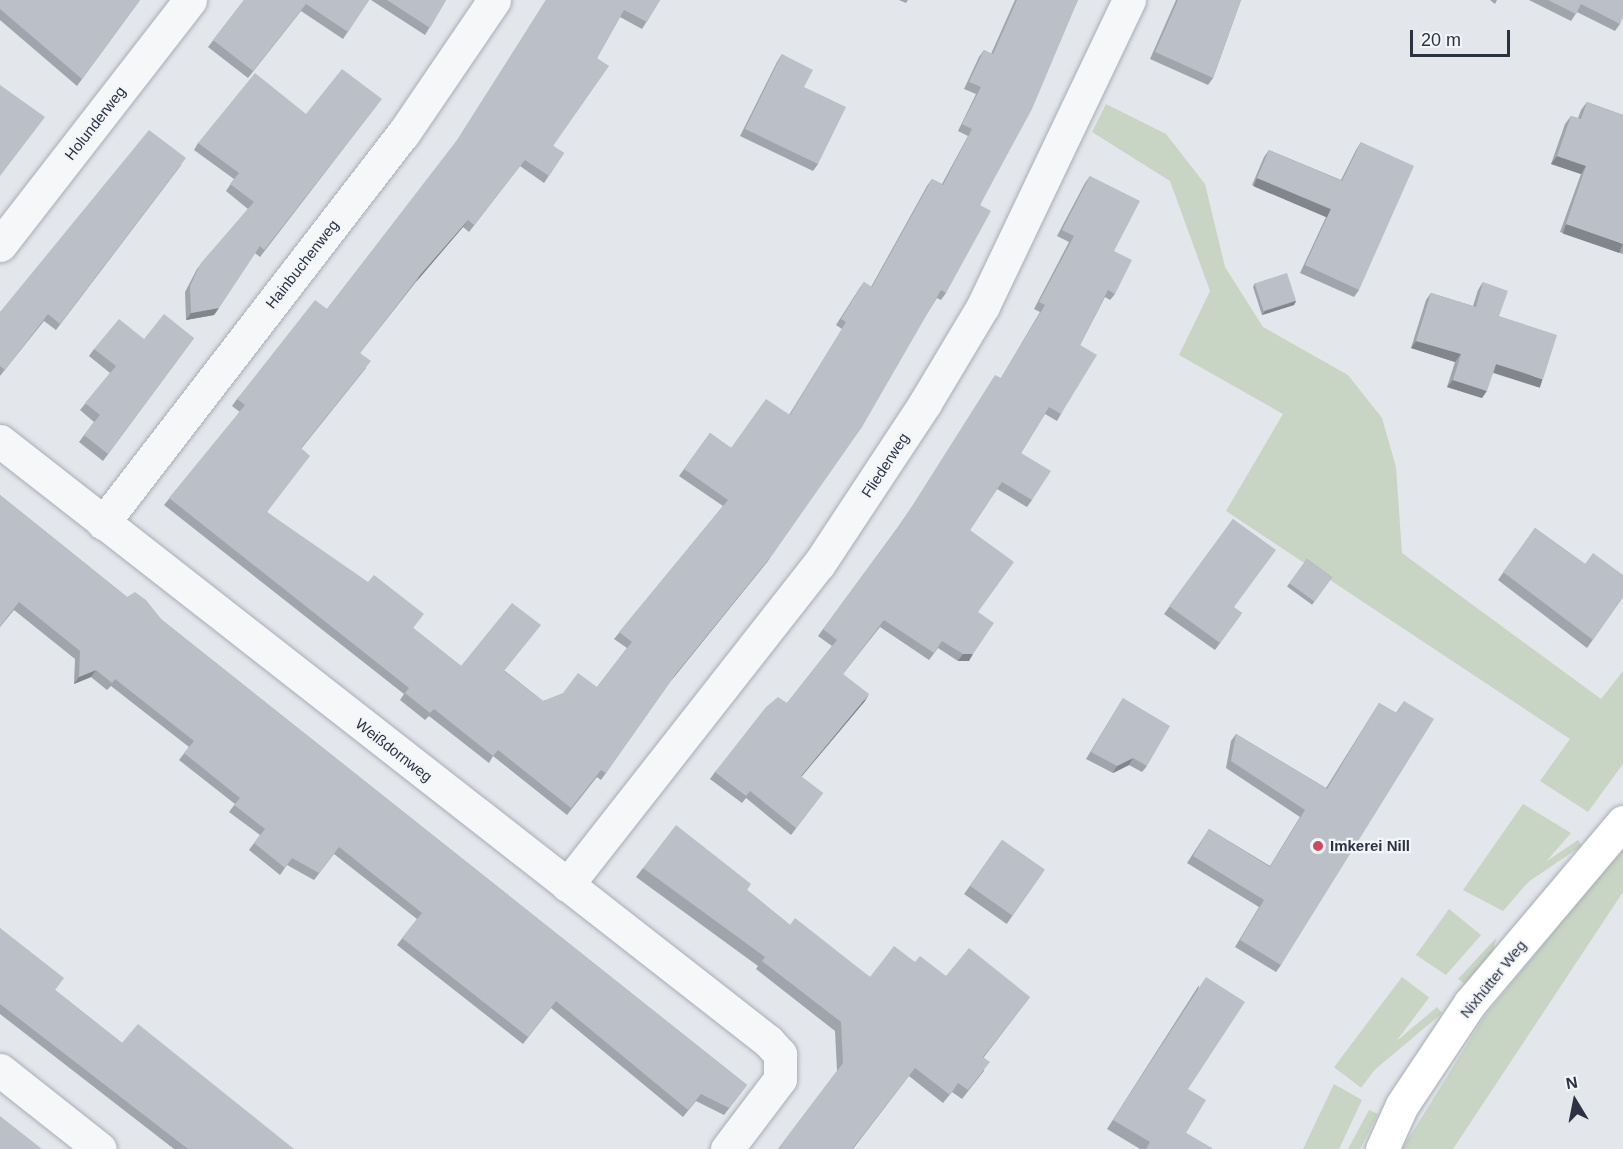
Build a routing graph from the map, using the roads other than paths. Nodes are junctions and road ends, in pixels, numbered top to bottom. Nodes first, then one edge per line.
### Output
1 (190, 0) edge
2 (494, 0) edge
3 (1129, 0) edge
4 (0, 245) edge
5 (0, 441) edge
6 (103, 523) junction
7 (1623, 822) edge
8 (567, 885) junction
9 (0, 1070) edge
10 (100, 1149) edge
11 (727, 1149) edge
12 (1382, 1149) edge

1 - 4 street, Holunderweg
2 - 6 street, Hainbuchenweg
3 - 8 street, Fliederweg
5 - 6 street, Weißdornweg
6 - 8 street, Weißdornweg
7 - 12 main road, Nixhütter Weg
8 - 11 street, Weißdornweg
9 - 10 street

